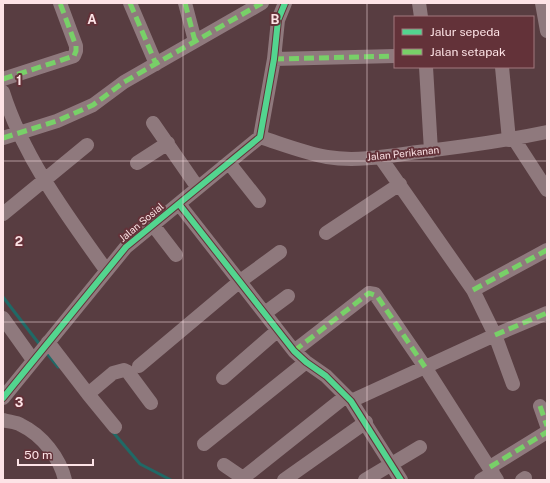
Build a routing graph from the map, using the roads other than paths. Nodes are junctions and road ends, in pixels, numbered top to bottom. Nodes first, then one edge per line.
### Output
1 (60, 3) edge
2 (130, 3) edge
3 (185, 3) edge
4 (262, 3) edge
5 (285, 3) edge
6 (419, 3) edge
7 (542, 3) edge
8 (421, 16) edge
9 (547, 31) edge
10 (195, 41) junction
11 (394, 56) edge
12 (274, 59) junction
13 (156, 64) junction
14 (426, 68) edge
15 (502, 68) edge
16 (3, 79) edge
17 (3, 92) edge
18 (5, 108) edge
19 (153, 123) dead end
20 (547, 132) edge
21 (20, 134) junction
22 (260, 137) junction
23 (3, 138) edge
24 (511, 139) junction
25 (168, 143) junction
26 (87, 145) dead end
27 (431, 151) junction
28 (380, 157) junction
29 (137, 163) dead end
30 (230, 163) junction
31 (44, 181) junction
32 (400, 184) junction
33 (198, 188) junction
34 (547, 190) edge
35 (259, 201) dead end
36 (179, 204) junction
37 (3, 214) edge
38 (153, 225) junction
39 (326, 233) dead end
40 (547, 250) edge
41 (280, 252) dead end
42 (176, 254) dead end
43 (106, 270) junction
44 (239, 282) junction
45 (473, 290) junction
46 (288, 296) dead end
47 (265, 313) junction
48 (547, 313) edge
49 (3, 318) edge
50 (277, 331) junction
51 (495, 335) junction
52 (41, 351) junction
53 (294, 351) junction
54 (306, 362) junction
55 (139, 366) dead end
56 (425, 367) junction
57 (223, 378) dead end
58 (513, 384) dead end
59 (88, 394) junction
60 (3, 398) edge
61 (348, 399) junction
62 (151, 403) dead end
63 (540, 406) dead end
64 (3, 420) edge
65 (366, 422) junction
66 (547, 426) edge
67 (115, 427) dead end
68 (547, 432) edge
69 (204, 444) dead end
70 (420, 446) dead end
71 (392, 464) junction
72 (224, 465) dead end
73 (493, 473) edge
74 (245, 479) edge
75 (65, 480) edge
76 (284, 480) edge
77 (365, 480) edge
78 (401, 480) edge
79 (481, 480) edge

1 - 16 street
2 - 13 street
3 - 10 street
4 - 10 street
5 - 12 street
6 - 8 street
7 - 9 street
10 - 13 street
11 - 12 street
12 - 22 street
13 - 21 street
14 - 27 street
15 - 24 street
17 - 18 street
18 - 21 street
19 - 25 street
20 - 24 street, Jalan Perikanan
21 - 23 street
21 - 31 street
22 - 28 street, Jalan Perikanan
22 - 30 street, Jalan Sosial
24 - 27 street, Jalan Perikanan
24 - 34 street
25 - 29 street
25 - 33 street
26 - 31 street
27 - 28 street, Jalan Perikanan
28 - 32 street
30 - 33 street, Jalan Sosial
30 - 35 street
31 - 37 street
31 - 43 street
32 - 39 street
32 - 45 street
33 - 36 street, Jalan Sosial
36 - 38 street, Jalan Sosial
36 - 44 street
38 - 42 street
38 - 43 street, Jalan Sosial
40 - 45 street
41 - 44 street
43 - 52 street, Jalan Sosial
44 - 47 street
44 - 55 street
45 - 51 street
46 - 47 street
47 - 50 street
48 - 51 street
49 - 52 street
50 - 53 street
50 - 57 street
51 - 56 street
51 - 58 street
52 - 59 street
52 - 60 street, Jalan Sosial
53 - 54 street
53 - 56 street
54 - 61 street
54 - 69 street
56 - 61 street
56 - 73 street
59 - 62 street
59 - 67 street
61 - 65 street
61 - 74 street
63 - 66 street
64 - 75 street
65 - 71 street
65 - 76 street
68 - 73 street
70 - 71 street
71 - 77 street
71 - 78 street
72 - 74 street
73 - 79 street

